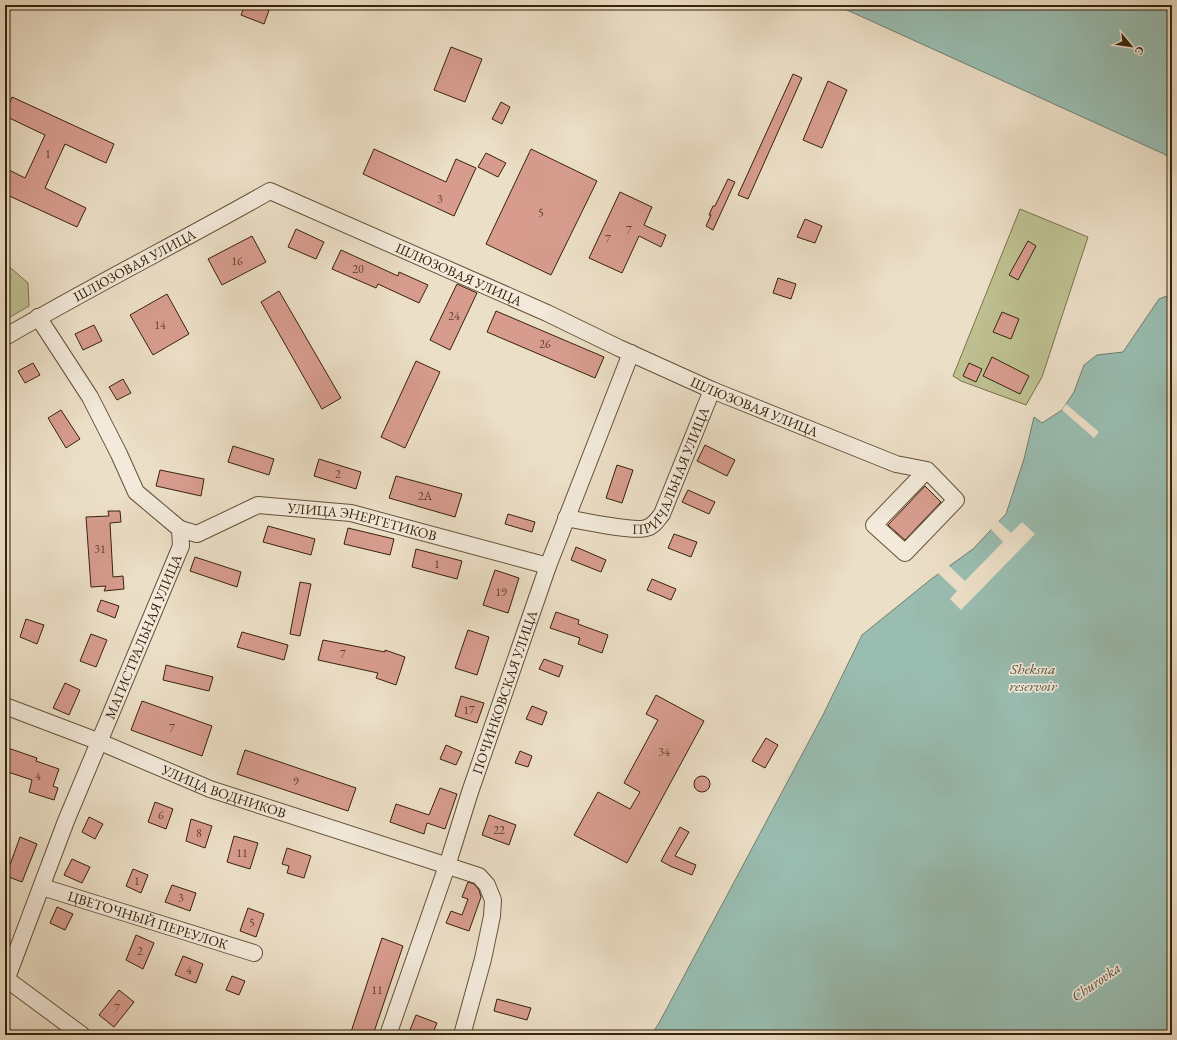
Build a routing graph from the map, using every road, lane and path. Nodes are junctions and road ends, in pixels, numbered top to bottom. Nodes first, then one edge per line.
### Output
1 (38, 318) junction
2 (5, 337) edge
3 (631, 353) junction
4 (712, 390) junction
5 (927, 470) junction
6 (566, 518) junction
7 (180, 529) junction
8 (548, 566) junction
9 (5, 706) edge
10 (100, 742) junction
11 (447, 866) junction
12 (42, 887) junction
13 (254, 953) dead end
14 (5, 980) edge
15 (82, 1035) edge
16 (388, 1035) edge
17 (462, 1035) edge

1 - 2 street, ШЛЮЗОВАЯ УЛИЦА
1 - 3 street, ШЛЮЗОВАЯ УЛИЦА
1 - 7 street
3 - 4 street, ШЛЮЗОВАЯ УЛИЦА
3 - 6 street, ПОЧИНКОВСКАЯ УЛИЦА
4 - 5 street, ШЛЮЗОВАЯ УЛИЦА
4 - 6 street, ПРИЧАЛЬНАЯ УЛИЦА
5 - 5 street
6 - 8 street, ПОЧИНКОВСКАЯ УЛИЦА
7 - 8 street, УЛИЦА ЭНЕРГЕТИКОВ
7 - 10 street, МАГИСТРАЛЬНАЯ УЛИЦА
8 - 11 street, ПОЧИНКОВСКАЯ УЛИЦА
9 - 10 street, УЛИЦА ВОДНИКОВ
10 - 11 street, УЛИЦА ВОДНИКОВ
10 - 12 street, МАГИСТРАЛЬНАЯ УЛИЦА
11 - 16 street, ПОЧИНКОВСКАЯ УЛИЦА
11 - 17 street
12 - 13 street, ЦВЕТОЧНЫЙ ПЕРЕУЛОК
12 - 14 street, МАГИСТРАЛЬНАЯ УЛИЦА
14 - 15 street

